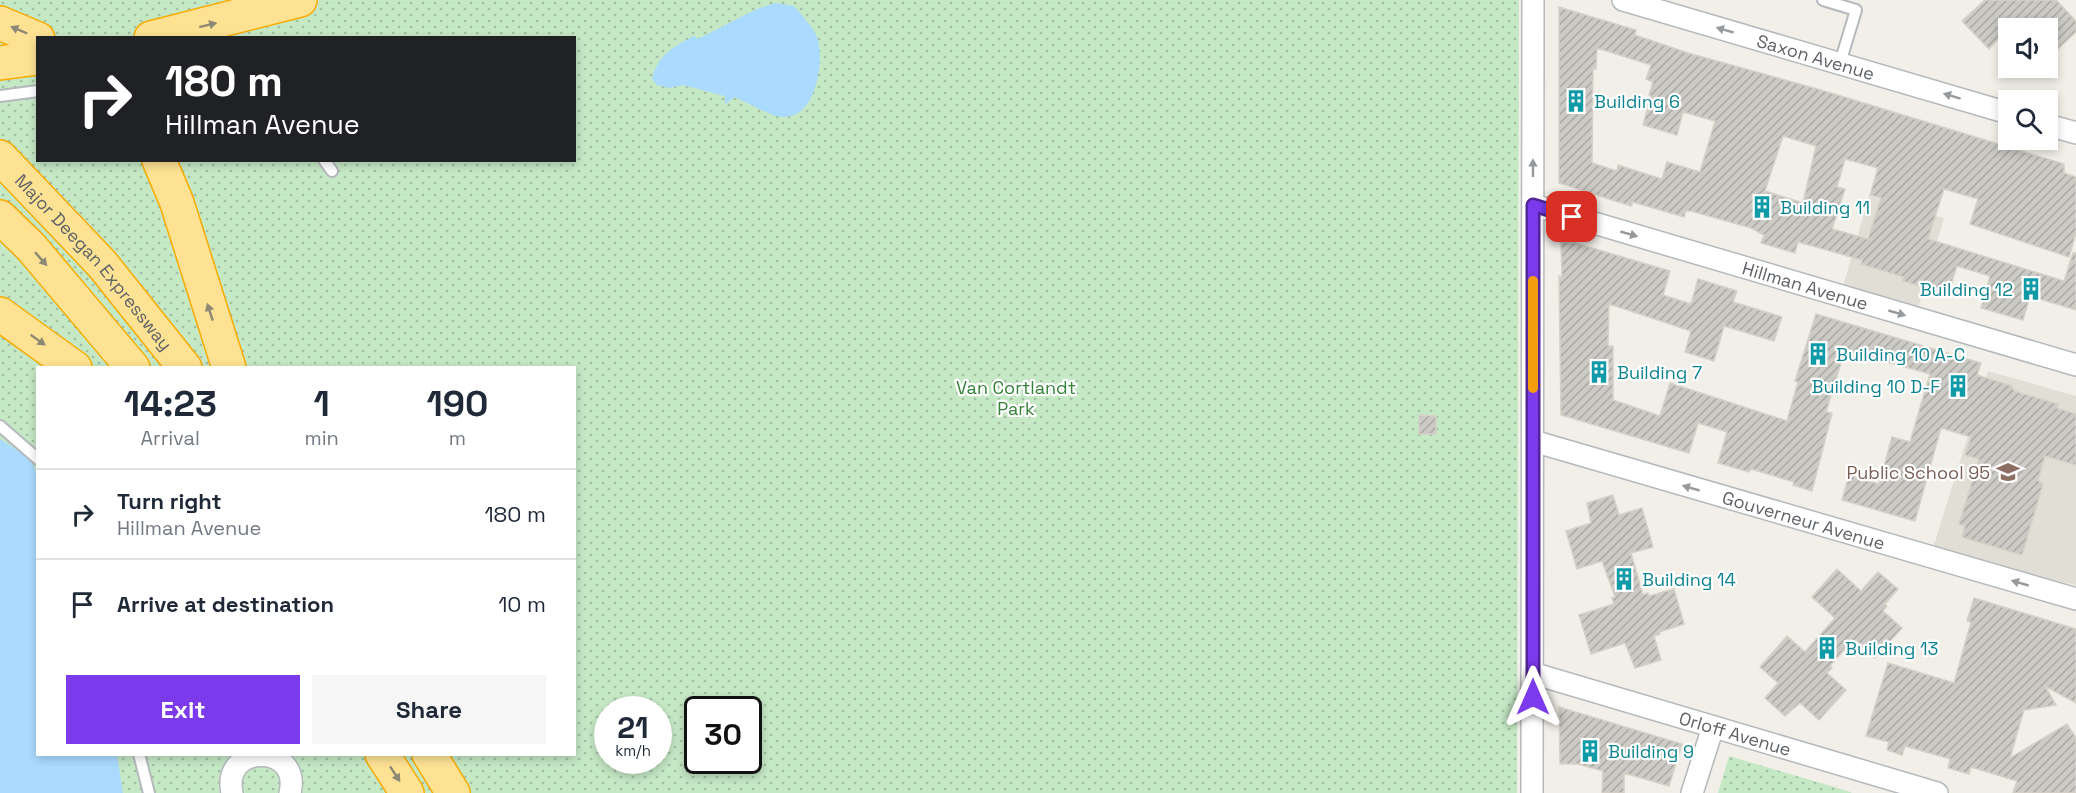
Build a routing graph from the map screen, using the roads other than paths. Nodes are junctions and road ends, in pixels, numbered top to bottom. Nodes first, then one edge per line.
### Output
1 (300, 0) edge
2 (1533, 0) edge
3 (1623, 0) edge
4 (1822, 0) edge
5 (1671, 7) edge
6 (0, 23) edge
7 (159, 36) edge
8 (36, 38) edge
9 (36, 57) edge
10 (0, 63) edge
11 (1840, 63) junction
12 (36, 91) edge
13 (0, 96) edge
14 (1998, 110) edge
15 (2058, 128) edge
16 (2076, 133) edge
17 (0, 157) edge
18 (160, 162) edge
19 (325, 162) edge
20 (332, 171) dead end
21 (1533, 205) junction
22 (0, 217) edge
23 (0, 314) edge
24 (2076, 365) edge
25 (72, 366) edge
26 (131, 366) edge
27 (183, 366) edge
28 (228, 366) edge
29 (0, 426) edge
30 (1533, 441) junction
31 (36, 457) edge
32 (2076, 599) edge
33 (1533, 673) junction
34 (1713, 727) junction
35 (140, 756) edge
36 (255, 756) edge
37 (270, 756) edge
38 (383, 756) edge
39 (430, 756) edge
40 (149, 793) edge
41 (232, 793) edge
42 (290, 793) edge
43 (407, 793) edge
44 (453, 793) edge
45 (1533, 793) edge
46 (1692, 793) edge
47 (1937, 793) edge

7 -> 1 highway
21 -> 2 street
3 - 5 street, Saxon Avenue
4 - 11 lane
11 -> 5 street, Saxon Avenue
8 -> 6 highway
9 - 10 highway
14 -> 11 street, Saxon Avenue
12 - 13 lane
15 - 16 street
17 - 27 highway, Major Deegan Expressway
28 -> 18 highway
19 - 20 lane
21 -> 24 street, Hillman Avenue
21 - 30 street
22 -> 26 highway, Major Deegan Expressway
23 -> 25 highway
29 - 31 lane
32 -> 30 street, Gouverneur Avenue
30 - 33 street
33 - 34 street, Orloff Avenue
33 - 45 street
34 - 46 street
34 - 47 street, Orloff Avenue
35 - 40 lane
36 - 41 street
37 - 42 street
38 -> 43 highway
39 - 44 highway

